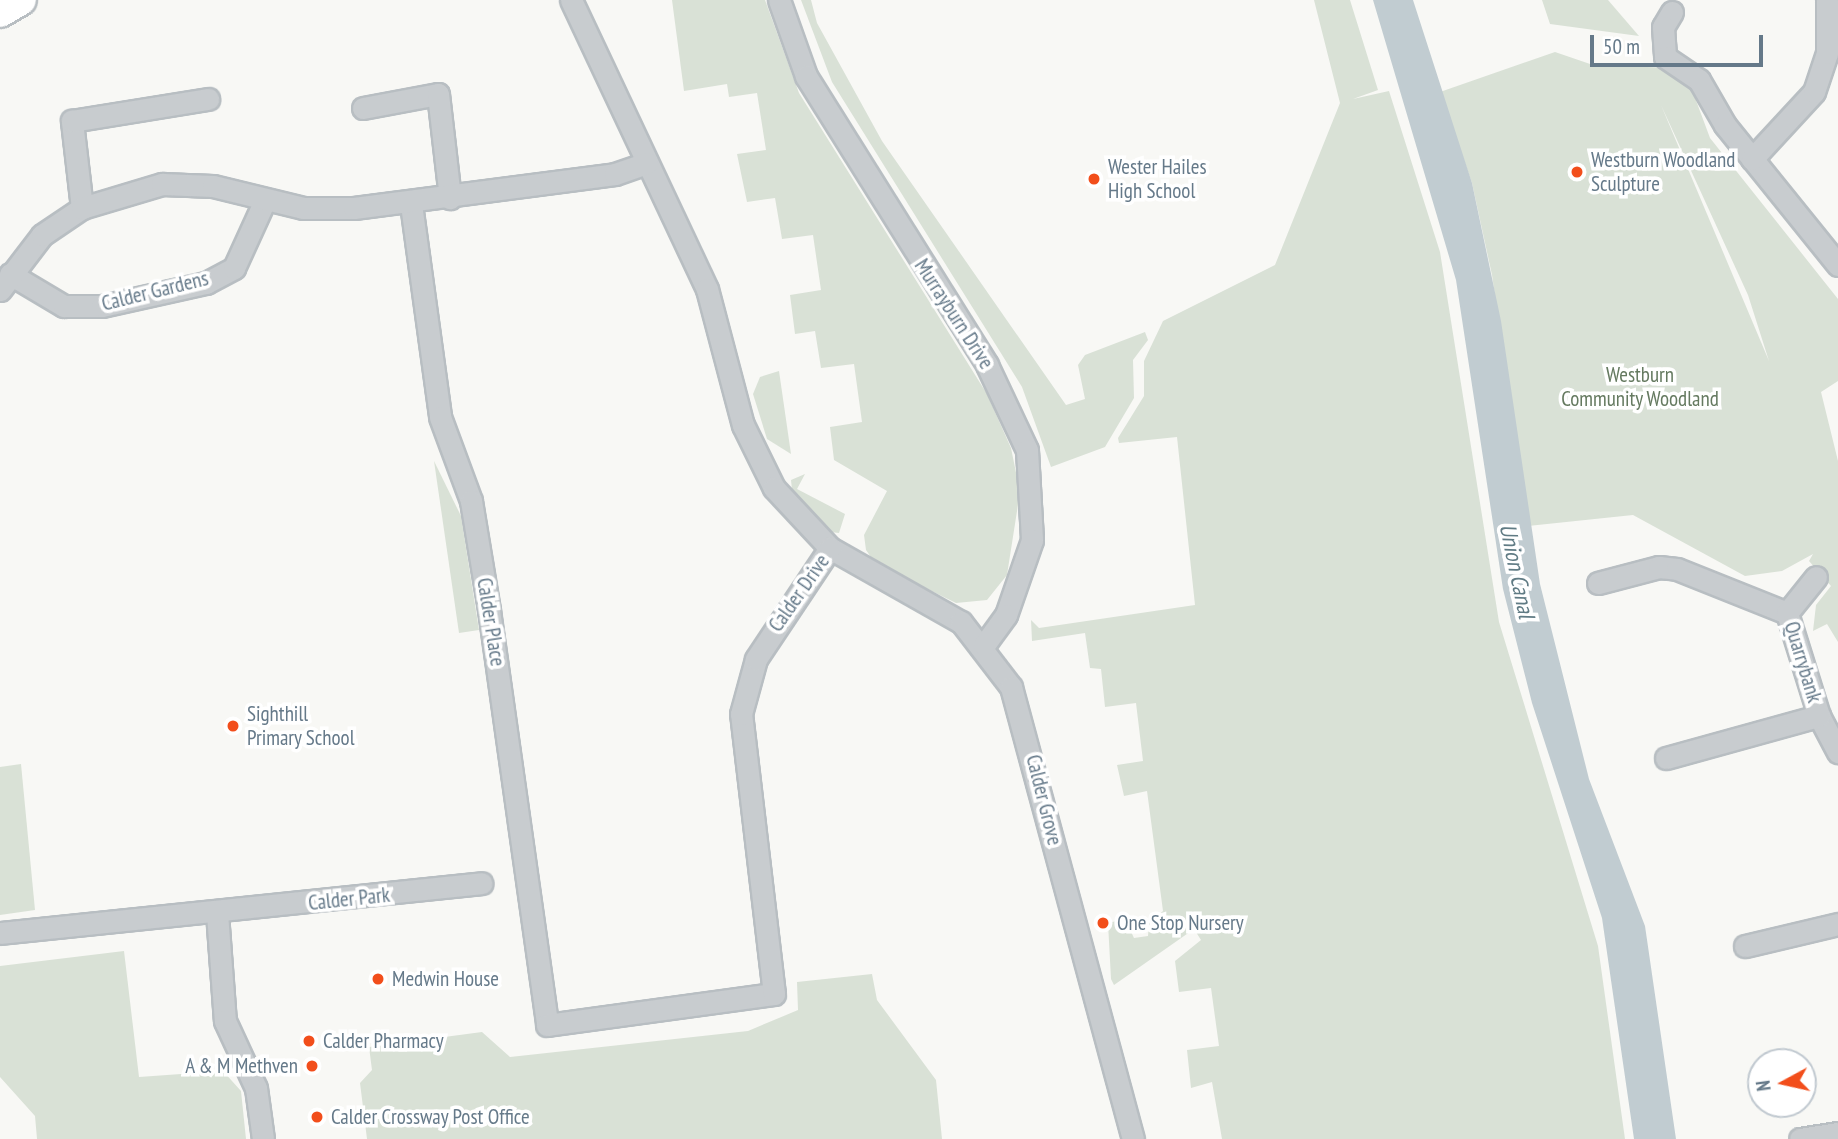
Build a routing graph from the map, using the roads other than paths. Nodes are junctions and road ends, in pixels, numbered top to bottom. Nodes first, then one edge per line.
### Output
1 (21, 0) edge
2 (571, 0) edge
3 (779, 0) edge
4 (0, 12) edge
5 (1672, 12) dead end
6 (1831, 12) edge
7 (208, 99) dead end
8 (363, 108) dead end
9 (1752, 159) junction
10 (647, 163) junction
11 (450, 198) junction
12 (265, 200) junction
13 (411, 204) junction
14 (82, 208) junction
15 (1838, 265) edge
16 (5, 282) edge
17 (830, 548) junction
18 (1816, 577) dead end
19 (1598, 583) dead end
20 (1787, 613) junction
21 (984, 645) junction
22 (1819, 716) junction
23 (1838, 752) edge
24 (1666, 758) dead end
25 (481, 883) dead end
26 (217, 913) junction
27 (1838, 924) edge
28 (0, 933) edge
29 (1745, 946) dead end
30 (567, 1022) joint
31 (1838, 1133) edge
32 (263, 1139) edge
33 (1133, 1139) edge
34 (1800, 1139) edge

1 - 4 main road
2 - 10 street, Calder Drive
3 - 21 street, Murrayburn Drive
5 - 9 street
6 - 9 street
7 - 14 street
8 - 11 street
9 - 15 street
10 - 11 street, Calder Gardens
10 - 17 street, Calder Drive
11 - 13 street, Calder Gardens
12 - 13 street, Calder Gardens
12 - 14 street, Calder Gardens
12 - 16 street, Calder Gardens
13 - 30 street, Calder Place
14 - 16 street, Calder Gardens
17 - 21 street, Calder Grove
17 - 30 street, Calder Drive
18 - 20 street, Quarrybank
19 - 20 street
20 - 22 street, Quarrybank
21 - 33 street, Calder Grove
22 - 23 street, Quarrybank
22 - 24 street
25 - 26 street, Calder Park
26 - 28 street, Calder Park
26 - 32 street
27 - 29 street
31 - 34 street

